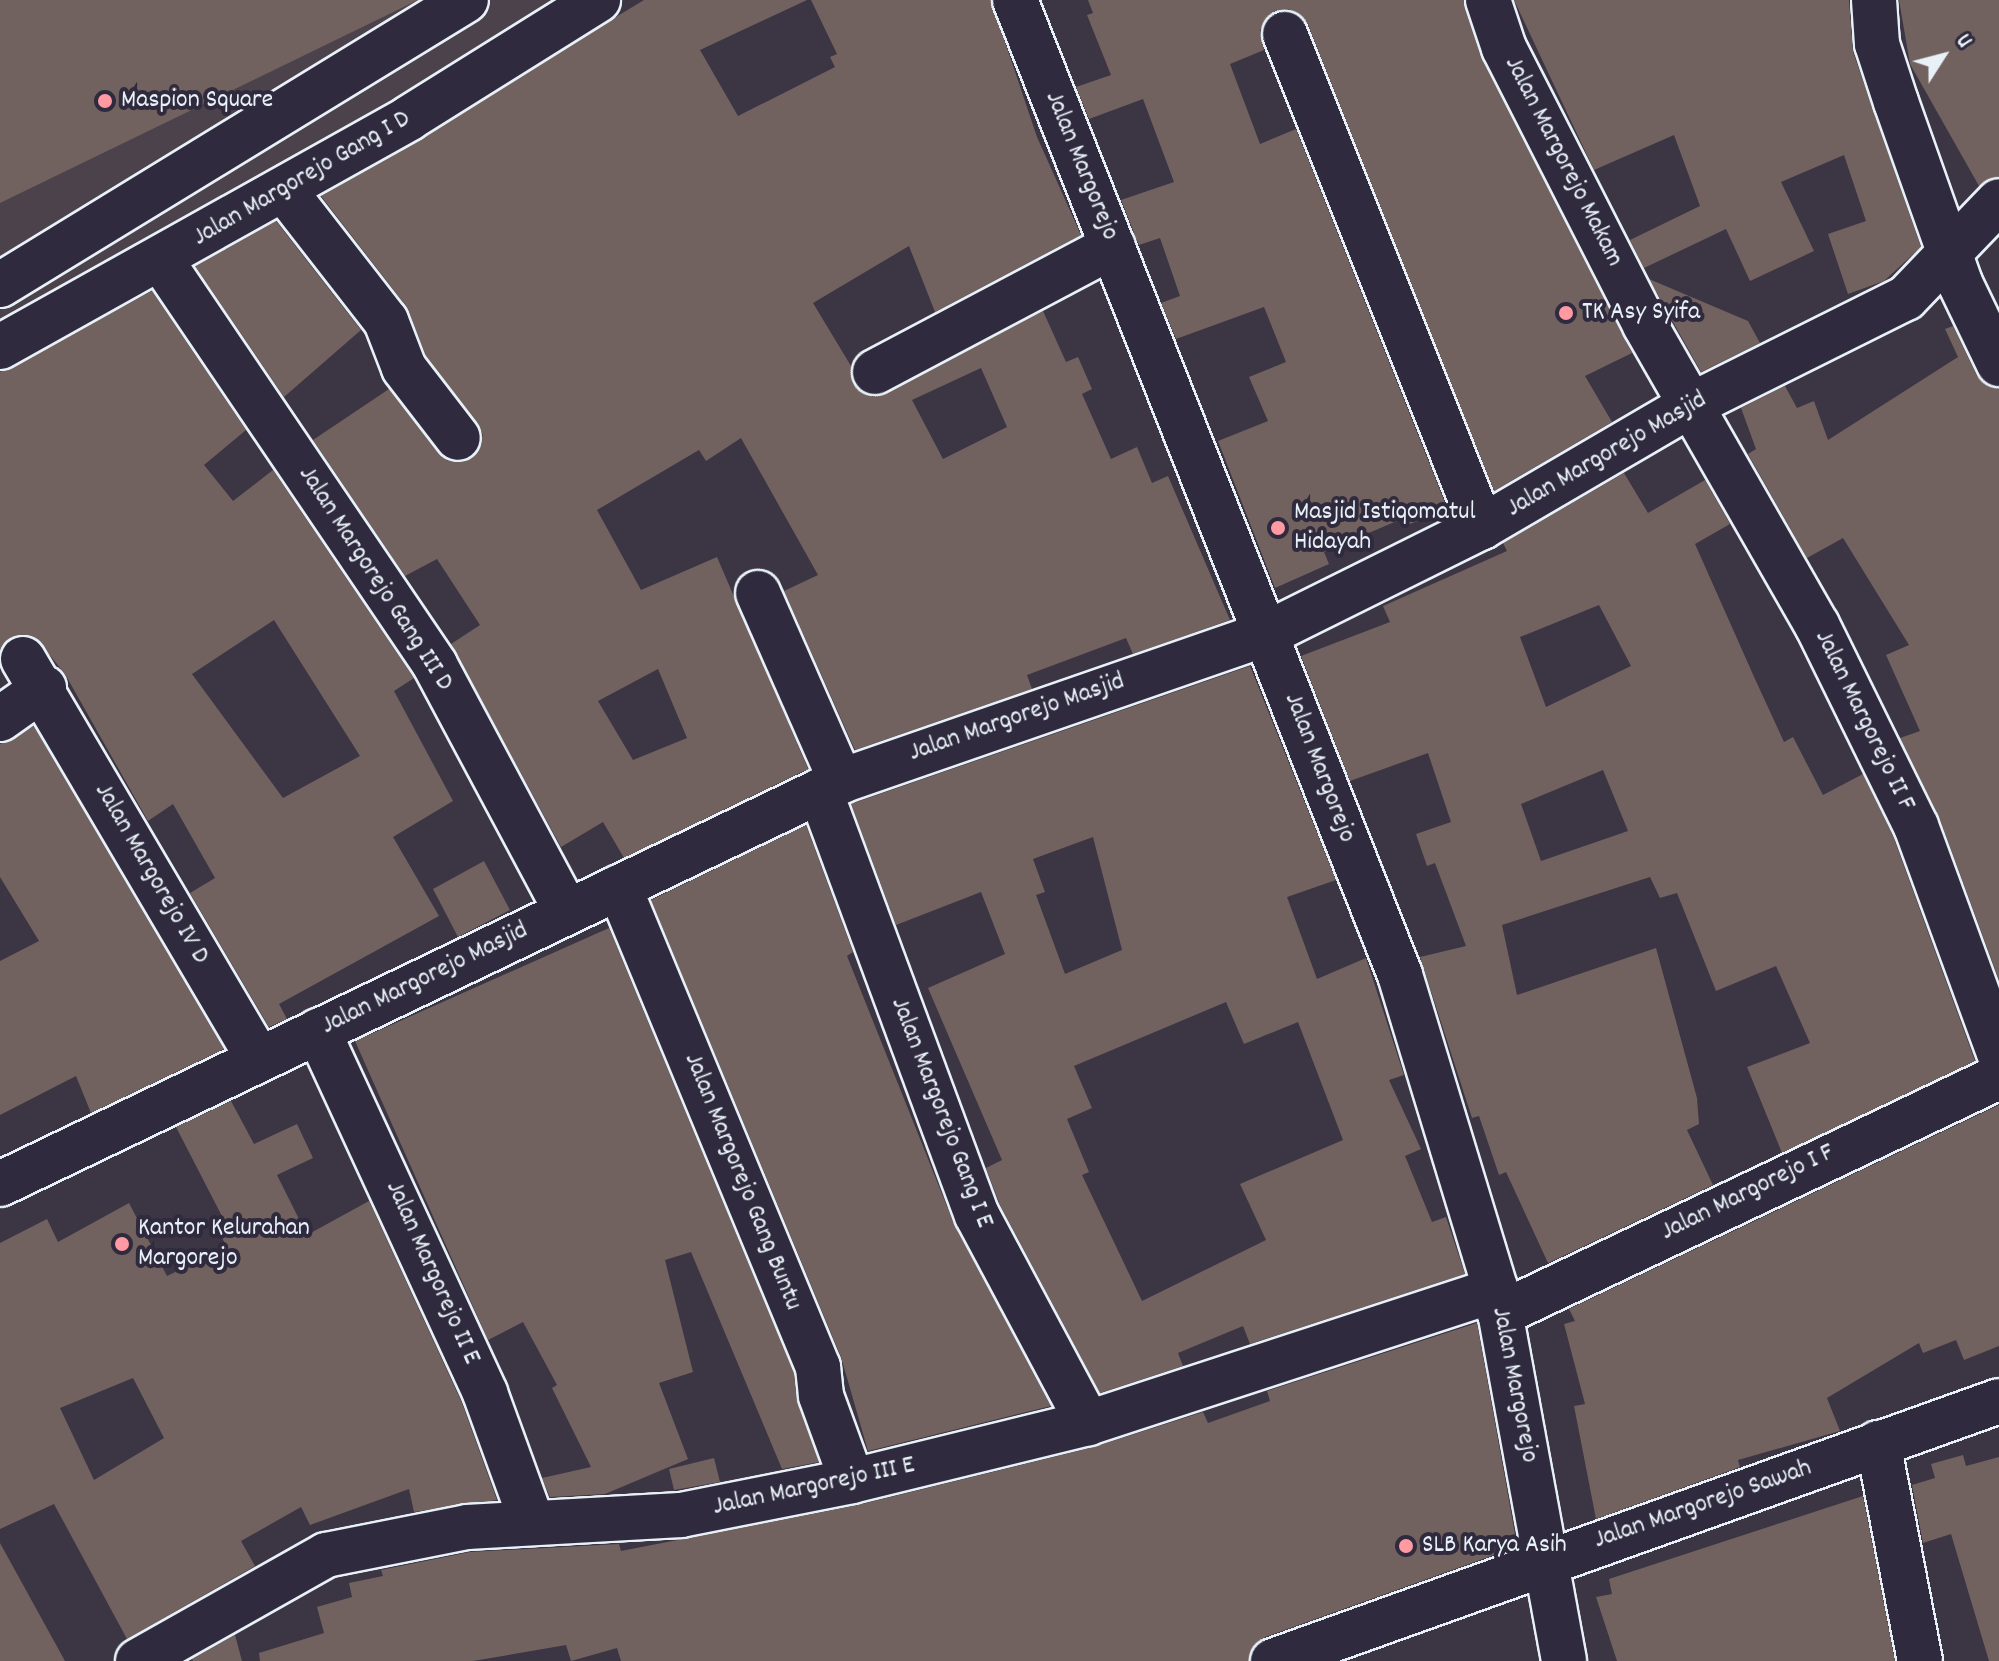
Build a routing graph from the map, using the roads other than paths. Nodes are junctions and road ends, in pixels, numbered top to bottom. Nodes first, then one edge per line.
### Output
1 (466, 0) edge
2 (598, 0) edge
3 (1015, 0) edge
4 (1488, 0) edge
5 (1874, 0) edge
6 (1285, 34) dead end
7 (284, 190) junction
8 (1999, 201) edge
9 (1113, 246) junction
10 (1953, 254) junction
11 (161, 260) junction
12 (0, 285) edge
13 (0, 347) edge
14 (1999, 364) edge
15 (875, 372) dead end
16 (1691, 405) junction
17 (458, 438) dead end
18 (1482, 527) junction
19 (758, 593) dead end
20 (1266, 634) junction
21 (0, 719) edge
22 (831, 786) junction
23 (619, 887) junction
24 (567, 912) junction
25 (318, 1031) junction
26 (1999, 1053) edge
27 (259, 1059) junction
28 (1999, 1077) edge
29 (0, 1184) edge
30 (1498, 1302) junction
31 (1999, 1401) edge
32 (1088, 1423) junction
33 (1878, 1443) junction
34 (852, 1481) junction
35 (532, 1522) junction
36 (1546, 1560) junction
37 (184, 1649) edge
38 (138, 1661) edge
39 (1273, 1661) edge
40 (1564, 1661) edge
41 (1920, 1661) edge

1 - 12 street
2 - 7 street, Jalan Margorejo Gang I D
3 - 9 street, Jalan Margorejo
4 - 16 street, Jalan Margorejo Makam
5 - 10 street
6 - 18 street
7 - 11 street, Jalan Margorejo Gang I D
7 - 17 street
8 - 10 street, Jalan Margorejo Masjid
9 - 15 street
9 - 20 street, Jalan Margorejo
10 - 14 street
10 - 16 street, Jalan Margorejo Masjid
11 - 13 street, Jalan Margorejo Gang I D
11 - 24 street, Jalan Margorejo Gang III D
16 - 18 street, Jalan Margorejo Masjid
16 - 26 street, Jalan Margorejo II F
18 - 20 street, Jalan Margorejo Masjid
19 - 22 street, Jalan Margorejo Gang I E
20 - 22 street, Jalan Margorejo Masjid
20 - 30 street, Jalan Margorejo
21 - 27 street, Jalan Margorejo IV D
22 - 23 street, Jalan Margorejo Masjid
22 - 32 street, Jalan Margorejo Gang I E
23 - 24 street, Jalan Margorejo Masjid
23 - 34 street, Jalan Margorejo Gang Buntu
24 - 25 street, Jalan Margorejo Masjid
25 - 27 street, Jalan Margorejo Masjid
25 - 35 street, Jalan Margorejo II E
27 - 29 street, Jalan Margorejo Masjid
28 - 30 street, Jalan Margorejo I F
30 - 32 street, Jalan Margorejo III E
30 - 36 street, Jalan Margorejo
31 - 33 street, Jalan Margorejo Sawah
32 - 34 street, Jalan Margorejo III E
33 - 36 street, Jalan Margorejo Sawah
33 - 41 street
34 - 35 street, Jalan Margorejo III E
35 - 37 street, Jalan Margorejo III E
36 - 39 street, Jalan Margorejo Sawah
36 - 40 street, Jalan Margorejo
37 - 38 street, Jalan Margorejo III E

